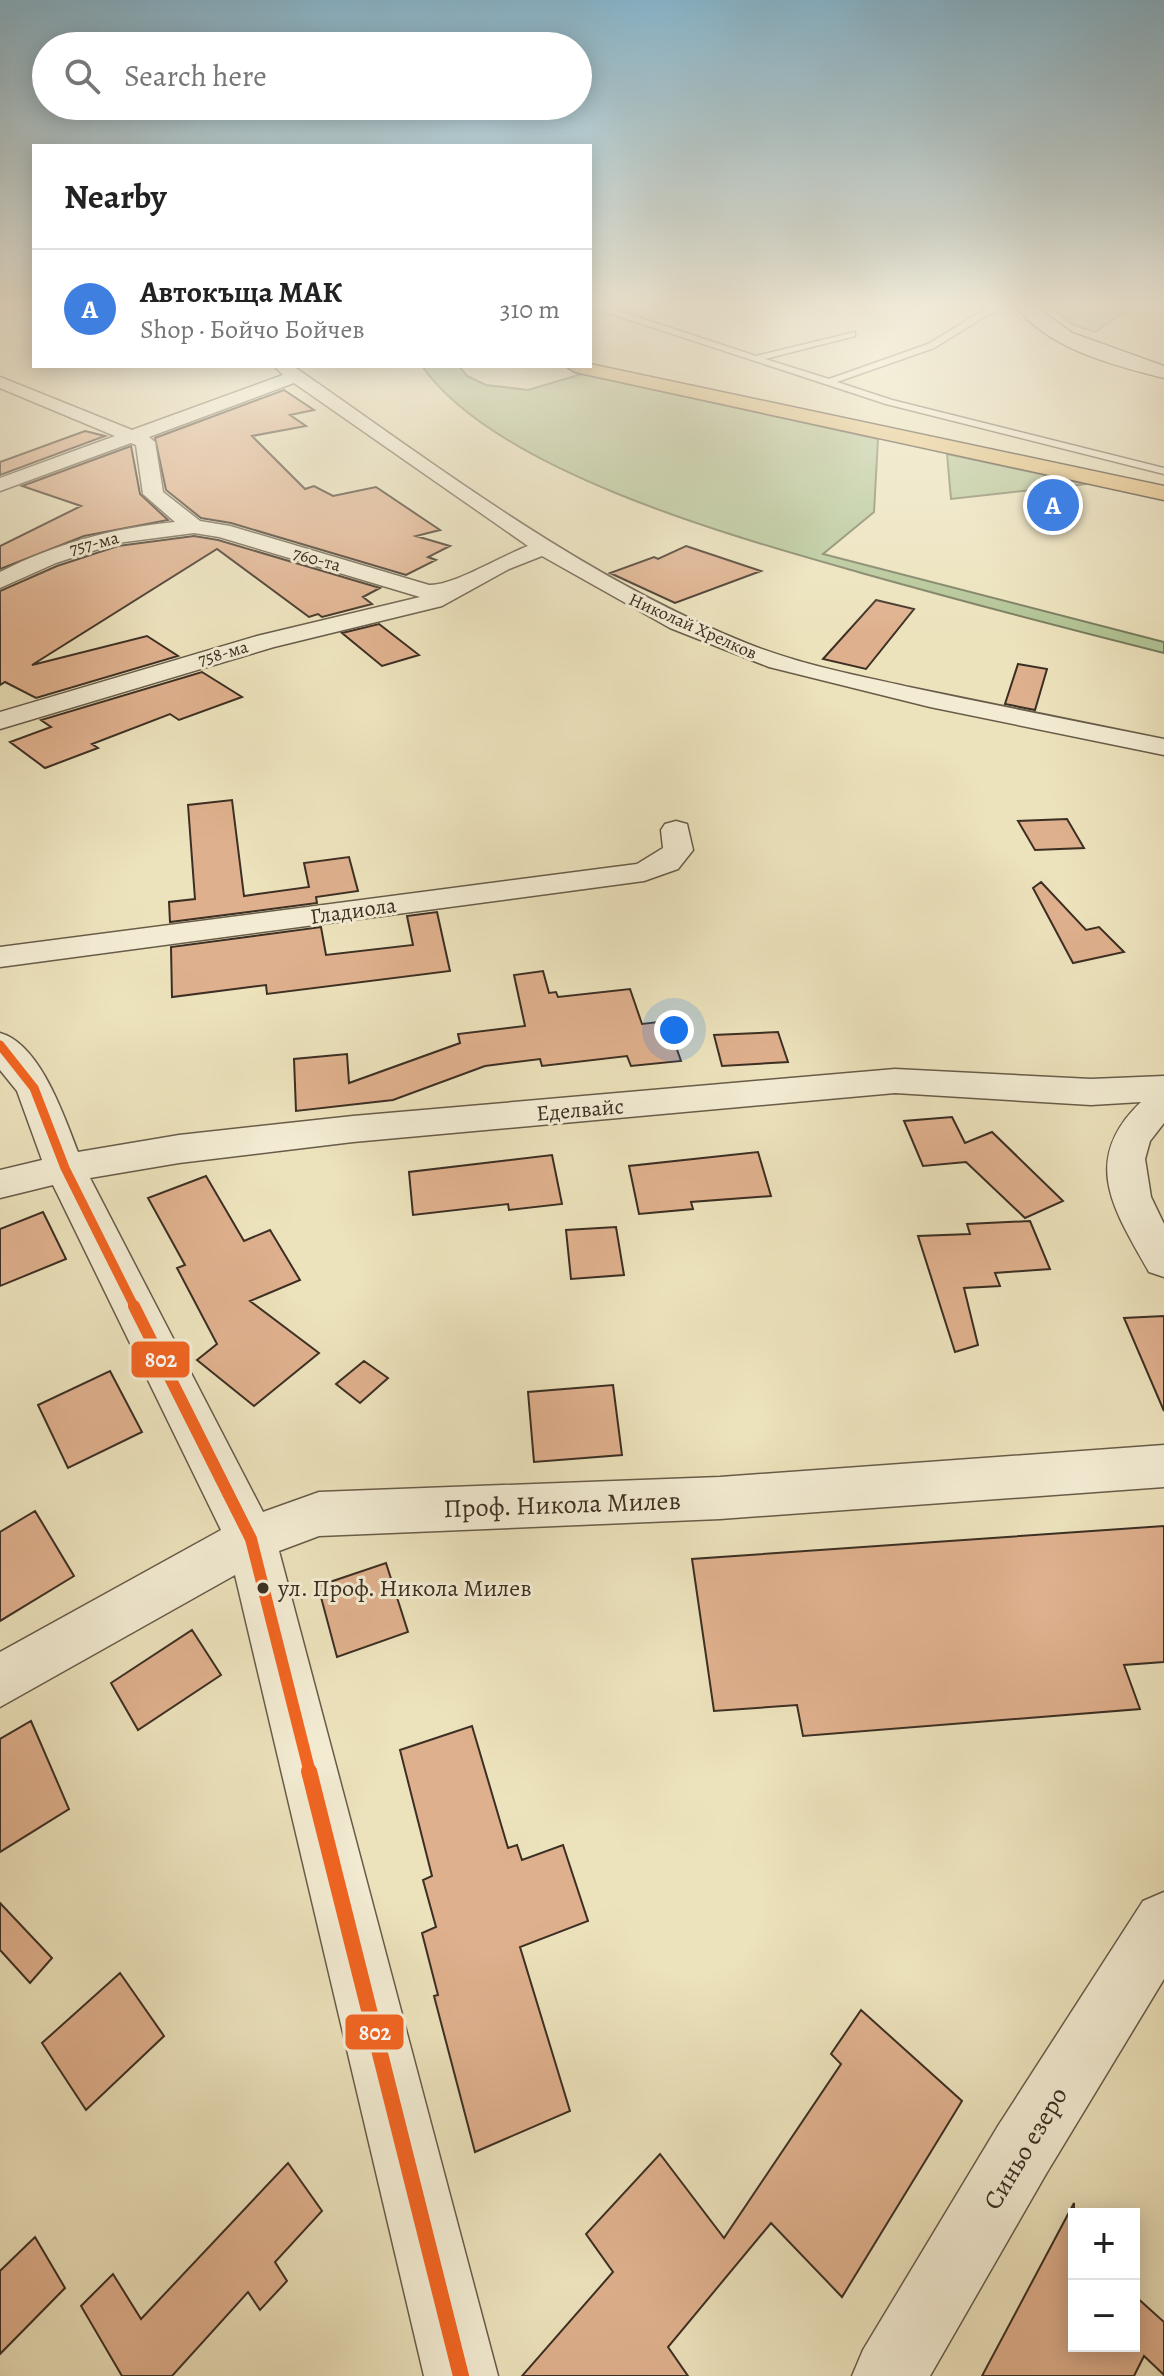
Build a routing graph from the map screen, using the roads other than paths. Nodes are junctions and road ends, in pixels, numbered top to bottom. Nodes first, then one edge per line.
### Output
1 (76, 413) edge
2 (191, 413) edge
3 (350, 413) edge
4 (792, 413) edge
5 (941, 413) edge
6 (135, 437) junction
7 (1164, 471) edge
8 (0, 485) edge
9 (1164, 493) edge
10 (194, 527) junction
11 (546, 547) junction
12 (0, 581) edge
13 (447, 593) junction
14 (0, 721) edge
15 (1164, 747) edge
16 (676, 830) dead end
17 (0, 957) edge
18 (0, 1045) edge
19 (1164, 1088) edge
20 (1164, 1101) edge
21 (65, 1168) junction
22 (0, 1184) edge
23 (1164, 1261) edge
24 (1164, 1466) edge
25 (251, 1539) junction
26 (0, 1681) edge
27 (1164, 1922) edge
28 (461, 2376) edge
29 (889, 2376) edge

1 - 6 street
2 - 6 street
3 - 11 street, Николай Хрелков
4 - 9 highway
5 - 7 lane
6 - 8 street
6 - 10 street, 760-та
10 - 12 street, 757-ма
10 - 13 street, 760-та
11 - 13 street
11 - 15 street, Николай Хрелков
13 - 14 street, 758-ма
16 - 17 street, Гладиола
18 - 21 street
19 - 21 street, Еделвайс
20 - 23 street
21 - 22 street, Еделвайс
21 - 25 street
24 - 25 street, Проф. Никола Милев
25 - 26 street, Проф. Никола Милев
25 - 28 street
27 - 29 street, Синьо езеро

